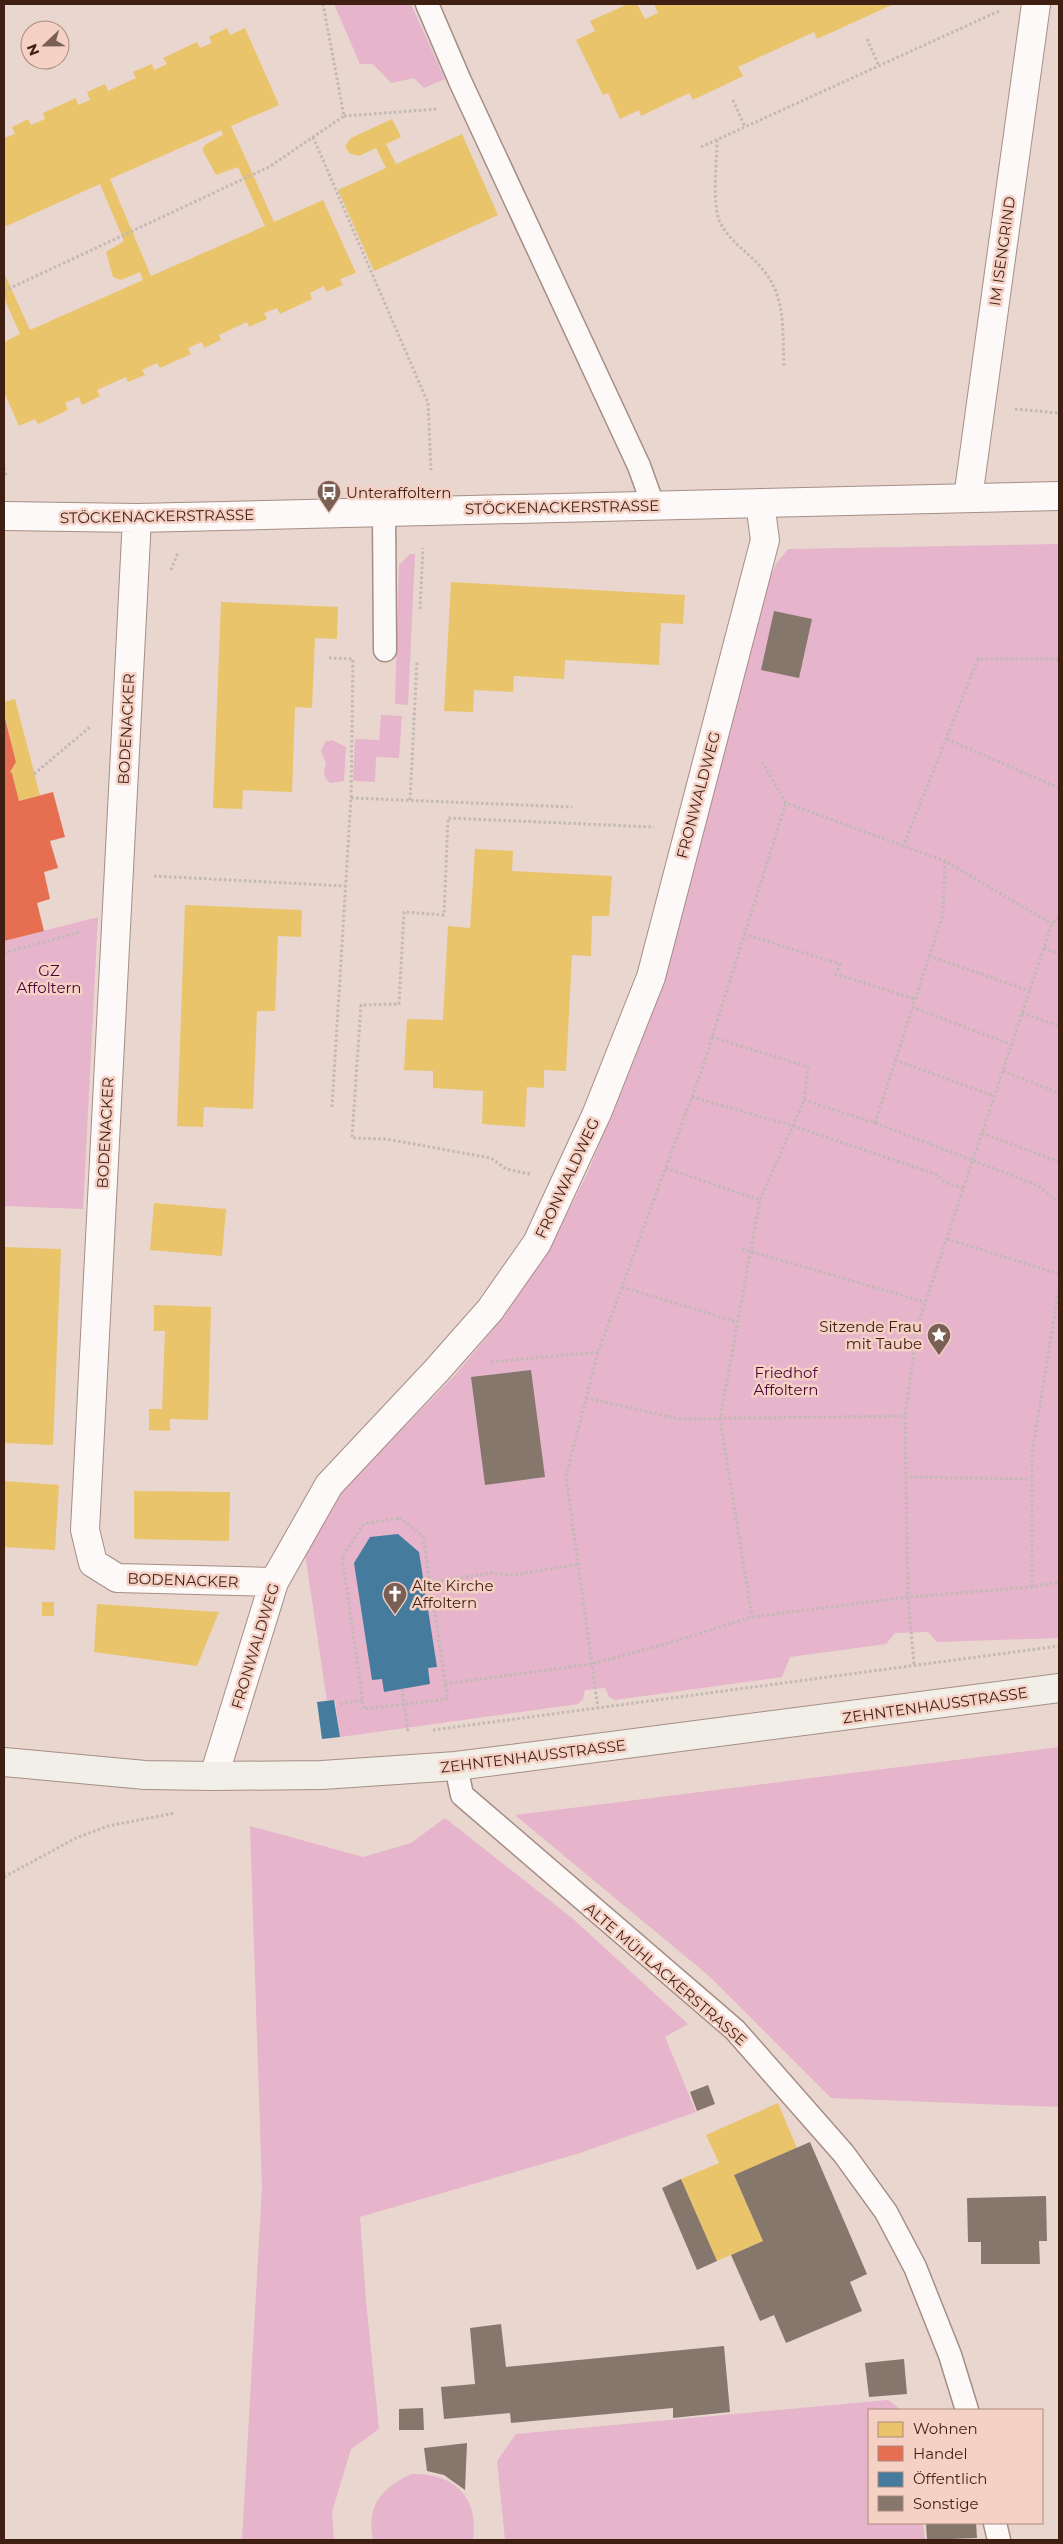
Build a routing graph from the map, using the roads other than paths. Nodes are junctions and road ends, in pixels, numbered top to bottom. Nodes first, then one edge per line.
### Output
1 (427, 4) edge
2 (1036, 4) edge
3 (1059, 496) edge
4 (968, 498) junction
5 (760, 503) junction
6 (653, 505) junction
7 (384, 512) junction
8 (4, 516) edge
9 (137, 518) junction
10 (385, 650) dead end
11 (274, 1582) junction
12 (1059, 1688) edge
13 (4, 1762) edge
14 (456, 1766) junction
15 (214, 1776) junction
16 (967, 2409) edge
17 (995, 2524) edge
18 (999, 2540) edge

1 - 6 lane
2 - 4 street, IM ISENGRIND
3 - 4 street, STÖCKENACKERSTRASSE
4 - 5 street, STÖCKENACKERSTRASSE
5 - 6 street, STÖCKENACKERSTRASSE
5 - 11 street, FRONWALDWEG
6 - 7 street, STÖCKENACKERSTRASSE
7 - 9 street, STÖCKENACKERSTRASSE
7 - 10 lane
8 - 9 street, STÖCKENACKERSTRASSE
9 - 11 street, BODENACKER
11 - 15 street, FRONWALDWEG
12 - 14 street, ZEHNTENHAUSSTRASSE
13 - 15 street, ZEHNTENHAUSSTRASSE
14 - 15 street, ZEHNTENHAUSSTRASSE
14 - 16 lane, ALTE MÜHLACKERSTRASSE
17 - 18 lane

